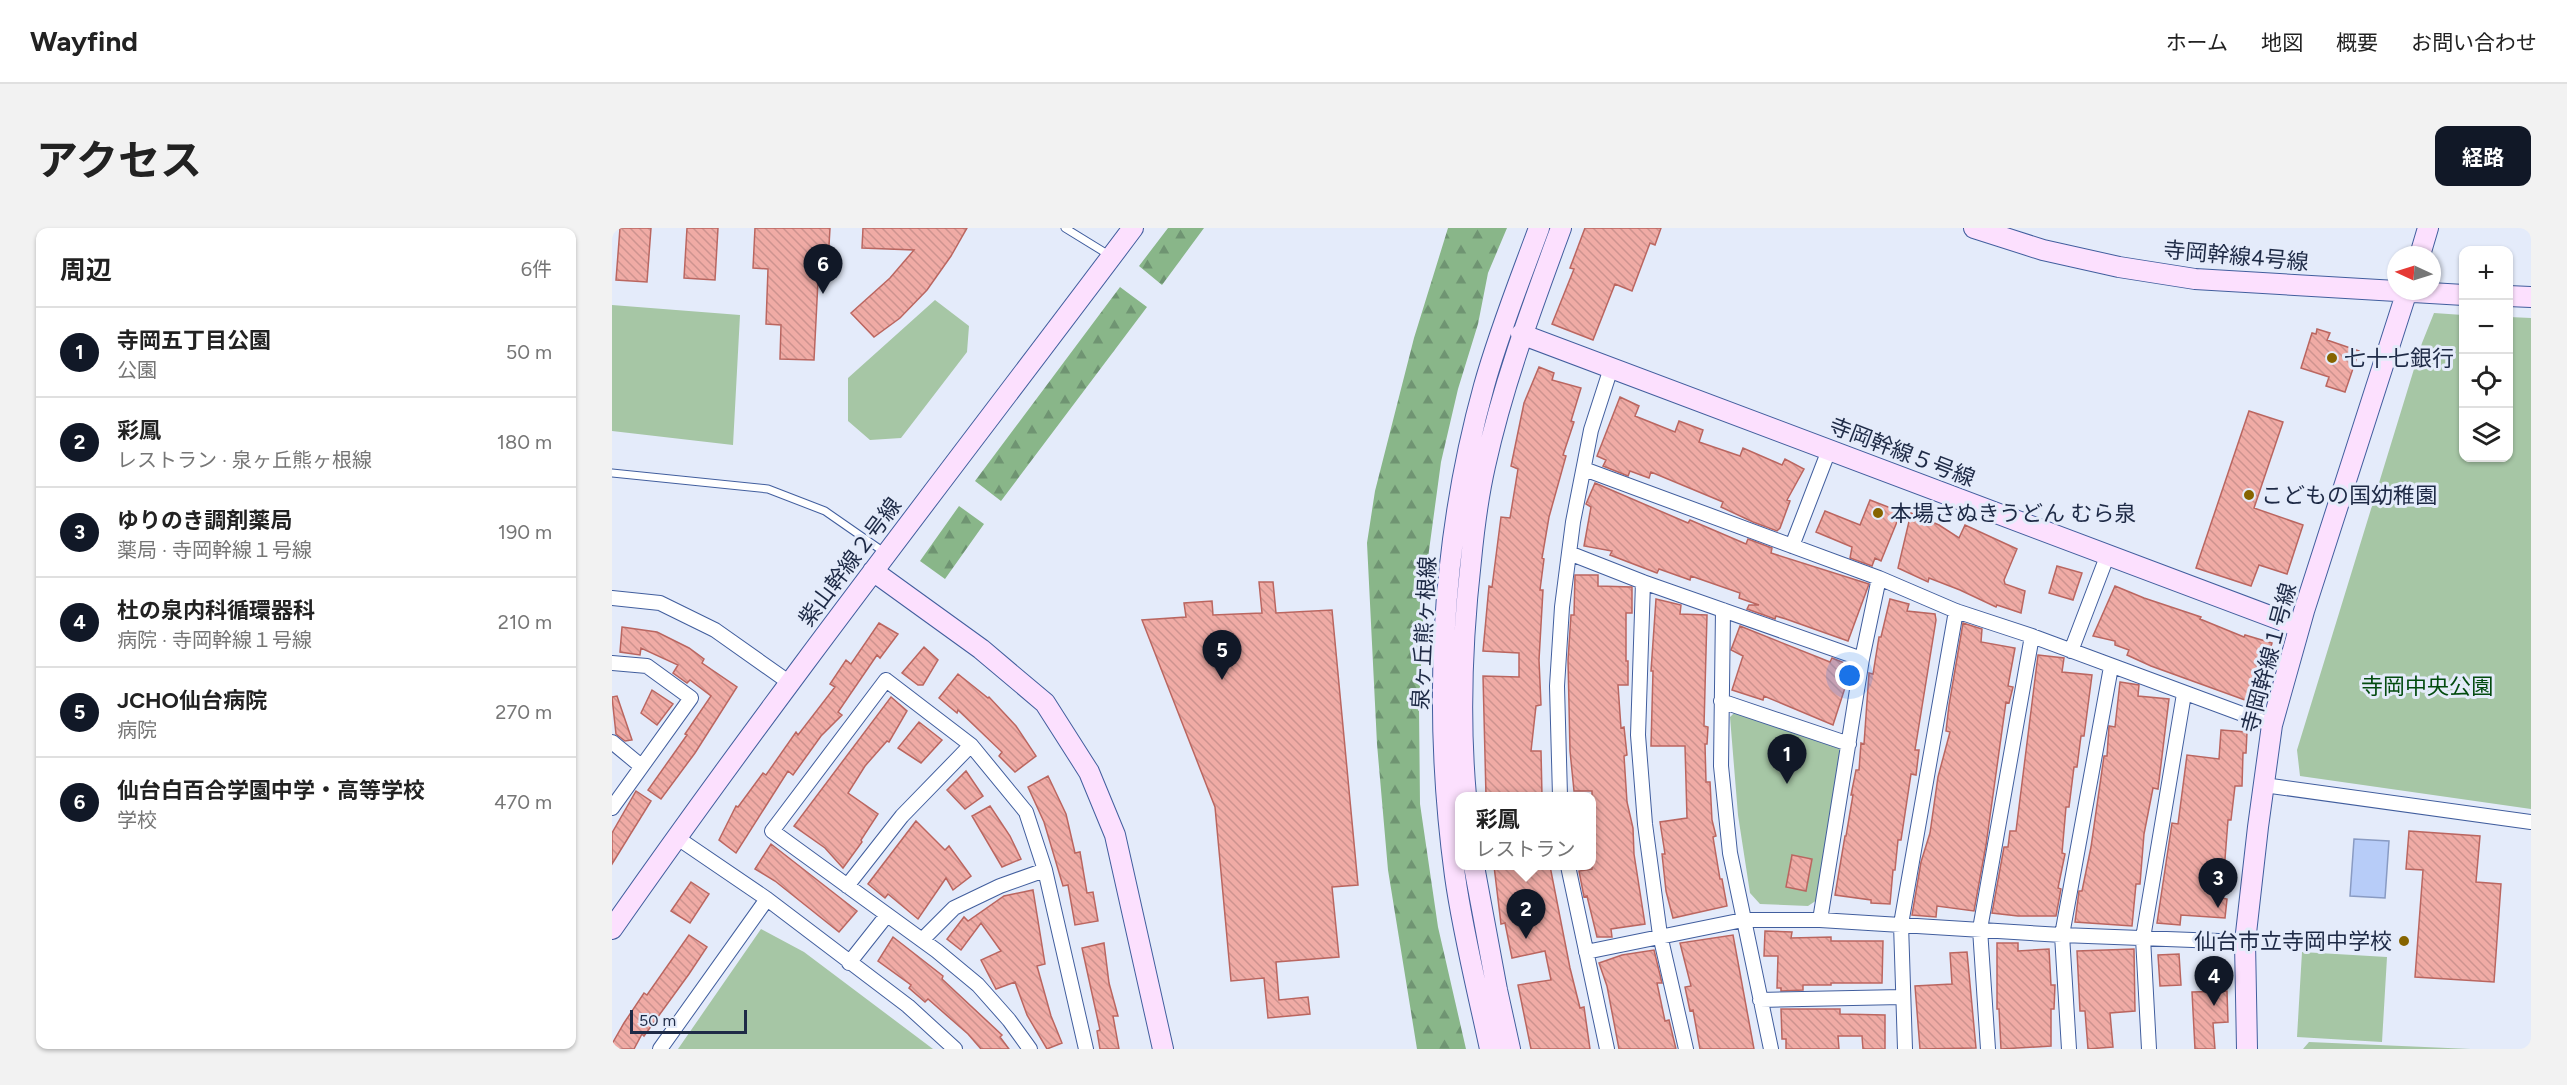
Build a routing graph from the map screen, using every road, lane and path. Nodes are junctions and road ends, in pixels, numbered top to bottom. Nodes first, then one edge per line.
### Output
1 (1065, 228) edge
2 (1132, 228) edge
3 (1539, 228) edge
4 (1561, 228) edge
5 (1974, 228) edge
6 (2428, 228) edge
7 (2423, 246) edge
8 (1112, 256) junction
9 (2387, 291) edge
10 (2441, 294) edge
11 (2459, 295) edge
12 (2513, 296) edge
13 (2531, 297) edge
14 (2404, 300) edge
15 (1521, 334) junction
16 (1611, 368) junction
17 (1829, 450) junction
18 (1584, 469) junction
19 (612, 473) edge
20 (1792, 546) junction
21 (1569, 553) junction
22 (886, 554) junction
23 (2108, 554) junction
24 (873, 571) junction
25 (1879, 578) junction
26 (1644, 582) junction
27 (612, 598) edge
28 (1723, 610) junction
29 (1956, 610) junction
30 (2300, 627) junction
31 (2032, 636) junction
32 (2071, 651) junction
33 (1862, 659) junction
34 (612, 663) edge
35 (2111, 667) junction
36 (790, 683) junction
37 (2184, 694) junction
38 (1721, 701) junction
39 (2272, 725) junction
40 (612, 742) edge
41 (1849, 744) junction
42 (971, 745) junction
43 (641, 766) junction
44 (2264, 785) junction
45 (1466, 792) edge
46 (1560, 792) edge
47 (612, 808) edge
48 (2531, 822) edge
49 (676, 837) junction
50 (1045, 870) junction
51 (1475, 870) edge
52 (1569, 870) edge
53 (847, 886) junction
54 (766, 899) junction
55 (887, 915) junction
56 (1743, 920) junction
57 (1820, 920) junction
58 (1901, 924) junction
59 (612, 929) edge
60 (1980, 929) junction
61 (1660, 935) junction
62 (2062, 935) junction
63 (2143, 938) junction
64 (922, 940) junction
65 (2245, 942) junction
66 (1586, 952) junction
67 (849, 963) junction
68 (1902, 996) junction
69 (1760, 1000) junction
70 (660, 1049) edge
71 (955, 1049) edge
72 (1030, 1049) edge
73 (1086, 1049) edge
74 (1163, 1049) edge
75 (1491, 1049) edge
76 (1510, 1049) edge
77 (1607, 1049) edge
78 (1686, 1049) edge
79 (1771, 1049) edge
80 (1905, 1049) edge
81 (1988, 1049) edge
82 (2069, 1049) edge
83 (2149, 1049) edge
84 (2247, 1049) edge

1 - 8 lane
2 - 8 street, 紫山幹線２号線
3 - 75 street, 泉ヶ丘熊ヶ根線
4 - 15 street, 泉ヶ丘熊ヶ根線
5 - 9 street, 寺岡幹線4号線
6 - 7 street
8 - 22 street, 紫山幹線２号線
10 - 11 street, 寺岡幹線4号線
12 - 13 street
14 - 30 street, 寺岡幹線１号線
15 - 16 street, 寺岡幹線５号線
15 - 45 street, 泉ヶ丘熊ヶ根線
16 - 17 street, 寺岡幹線５号線
16 - 18 street
17 - 20 street
17 - 23 street, 寺岡幹線５号線
18 - 20 street
18 - 21 street
19 - 22 lane
20 - 25 street
21 - 26 street
21 - 46 street
22 - 24 street, 紫山幹線２号線
23 - 30 street, 寺岡幹線５号線
23 - 32 street
24 - 36 street, 紫山幹線２号線
24 - 74 street
25 - 29 street
25 - 33 street
26 - 28 street
26 - 61 street
27 - 36 street
28 - 33 street
28 - 38 street
29 - 31 street
29 - 58 street
30 - 39 street, 寺岡幹線１号線
31 - 32 street
31 - 60 street
32 - 35 street
33 - 41 street
34 - 43 street
35 - 37 street
35 - 62 street
36 - 49 street, 紫山幹線２号線
37 - 39 street
37 - 63 street
38 - 41 street
38 - 56 street
39 - 44 street, 寺岡幹線１号線
40 - 43 street
41 - 57 street
42 - 50 street
42 - 53 street
42 - 53 street
43 - 47 street
44 - 48 street
44 - 65 street, 寺岡幹線１号線
49 - 54 street
49 - 59 street, 紫山幹線２号線
50 - 64 street
50 - 73 street
51 - 76 street
52 - 66 street
53 - 55 street
54 - 67 street
54 - 70 street
55 - 64 street
55 - 67 street
56 - 57 street
56 - 61 street
56 - 69 street
57 - 58 street
58 - 60 street
58 - 68 street
60 - 62 street
60 - 81 street
61 - 66 street
61 - 78 street
62 - 63 street
62 - 82 street
63 - 65 street
63 - 83 street
64 - 72 street
65 - 84 street, 寺岡幹線１号線
66 - 77 street
67 - 71 street
68 - 69 street
68 - 80 street
69 - 79 street

